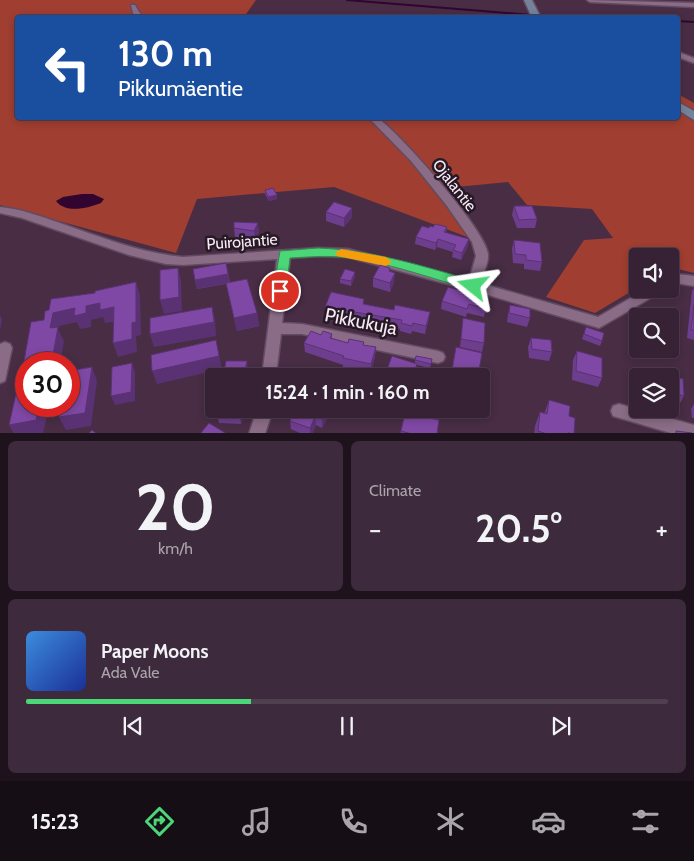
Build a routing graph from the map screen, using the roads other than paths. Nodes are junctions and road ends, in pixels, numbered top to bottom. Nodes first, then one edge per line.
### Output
1 (528, 0) edge
2 (590, 0) edge
3 (694, 5) edge
4 (133, 6) dead end
5 (138, 15) edge
6 (536, 15) edge
7 (680, 55) edge
8 (694, 61) edge
9 (680, 106) edge
10 (694, 116) edge
11 (378, 120) edge
12 (0, 210) edge
13 (284, 254) junction
14 (679, 278) edge
15 (694, 281) edge
16 (473, 286) junction
17 (641, 298) edge
18 (275, 328) junction
19 (5, 348) dead end
20 (438, 356) dead end
21 (270, 368) edge
22 (0, 377) edge
23 (619, 411) dead end
24 (262, 418) edge
25 (694, 432) edge
26 (256, 433) edge

1 - 6 street
2 - 3 street
4 - 5 street
7 - 8 street
9 - 10 street
11 - 16 street, Ojalantie
12 - 13 street, Puirojantie
13 - 16 street, Puirojantie
13 - 18 street
14 - 15 street
16 - 17 street, Puirojantie
18 - 20 street, Pikkukuja
18 - 21 street
19 - 22 street
23 - 25 street
24 - 26 street

